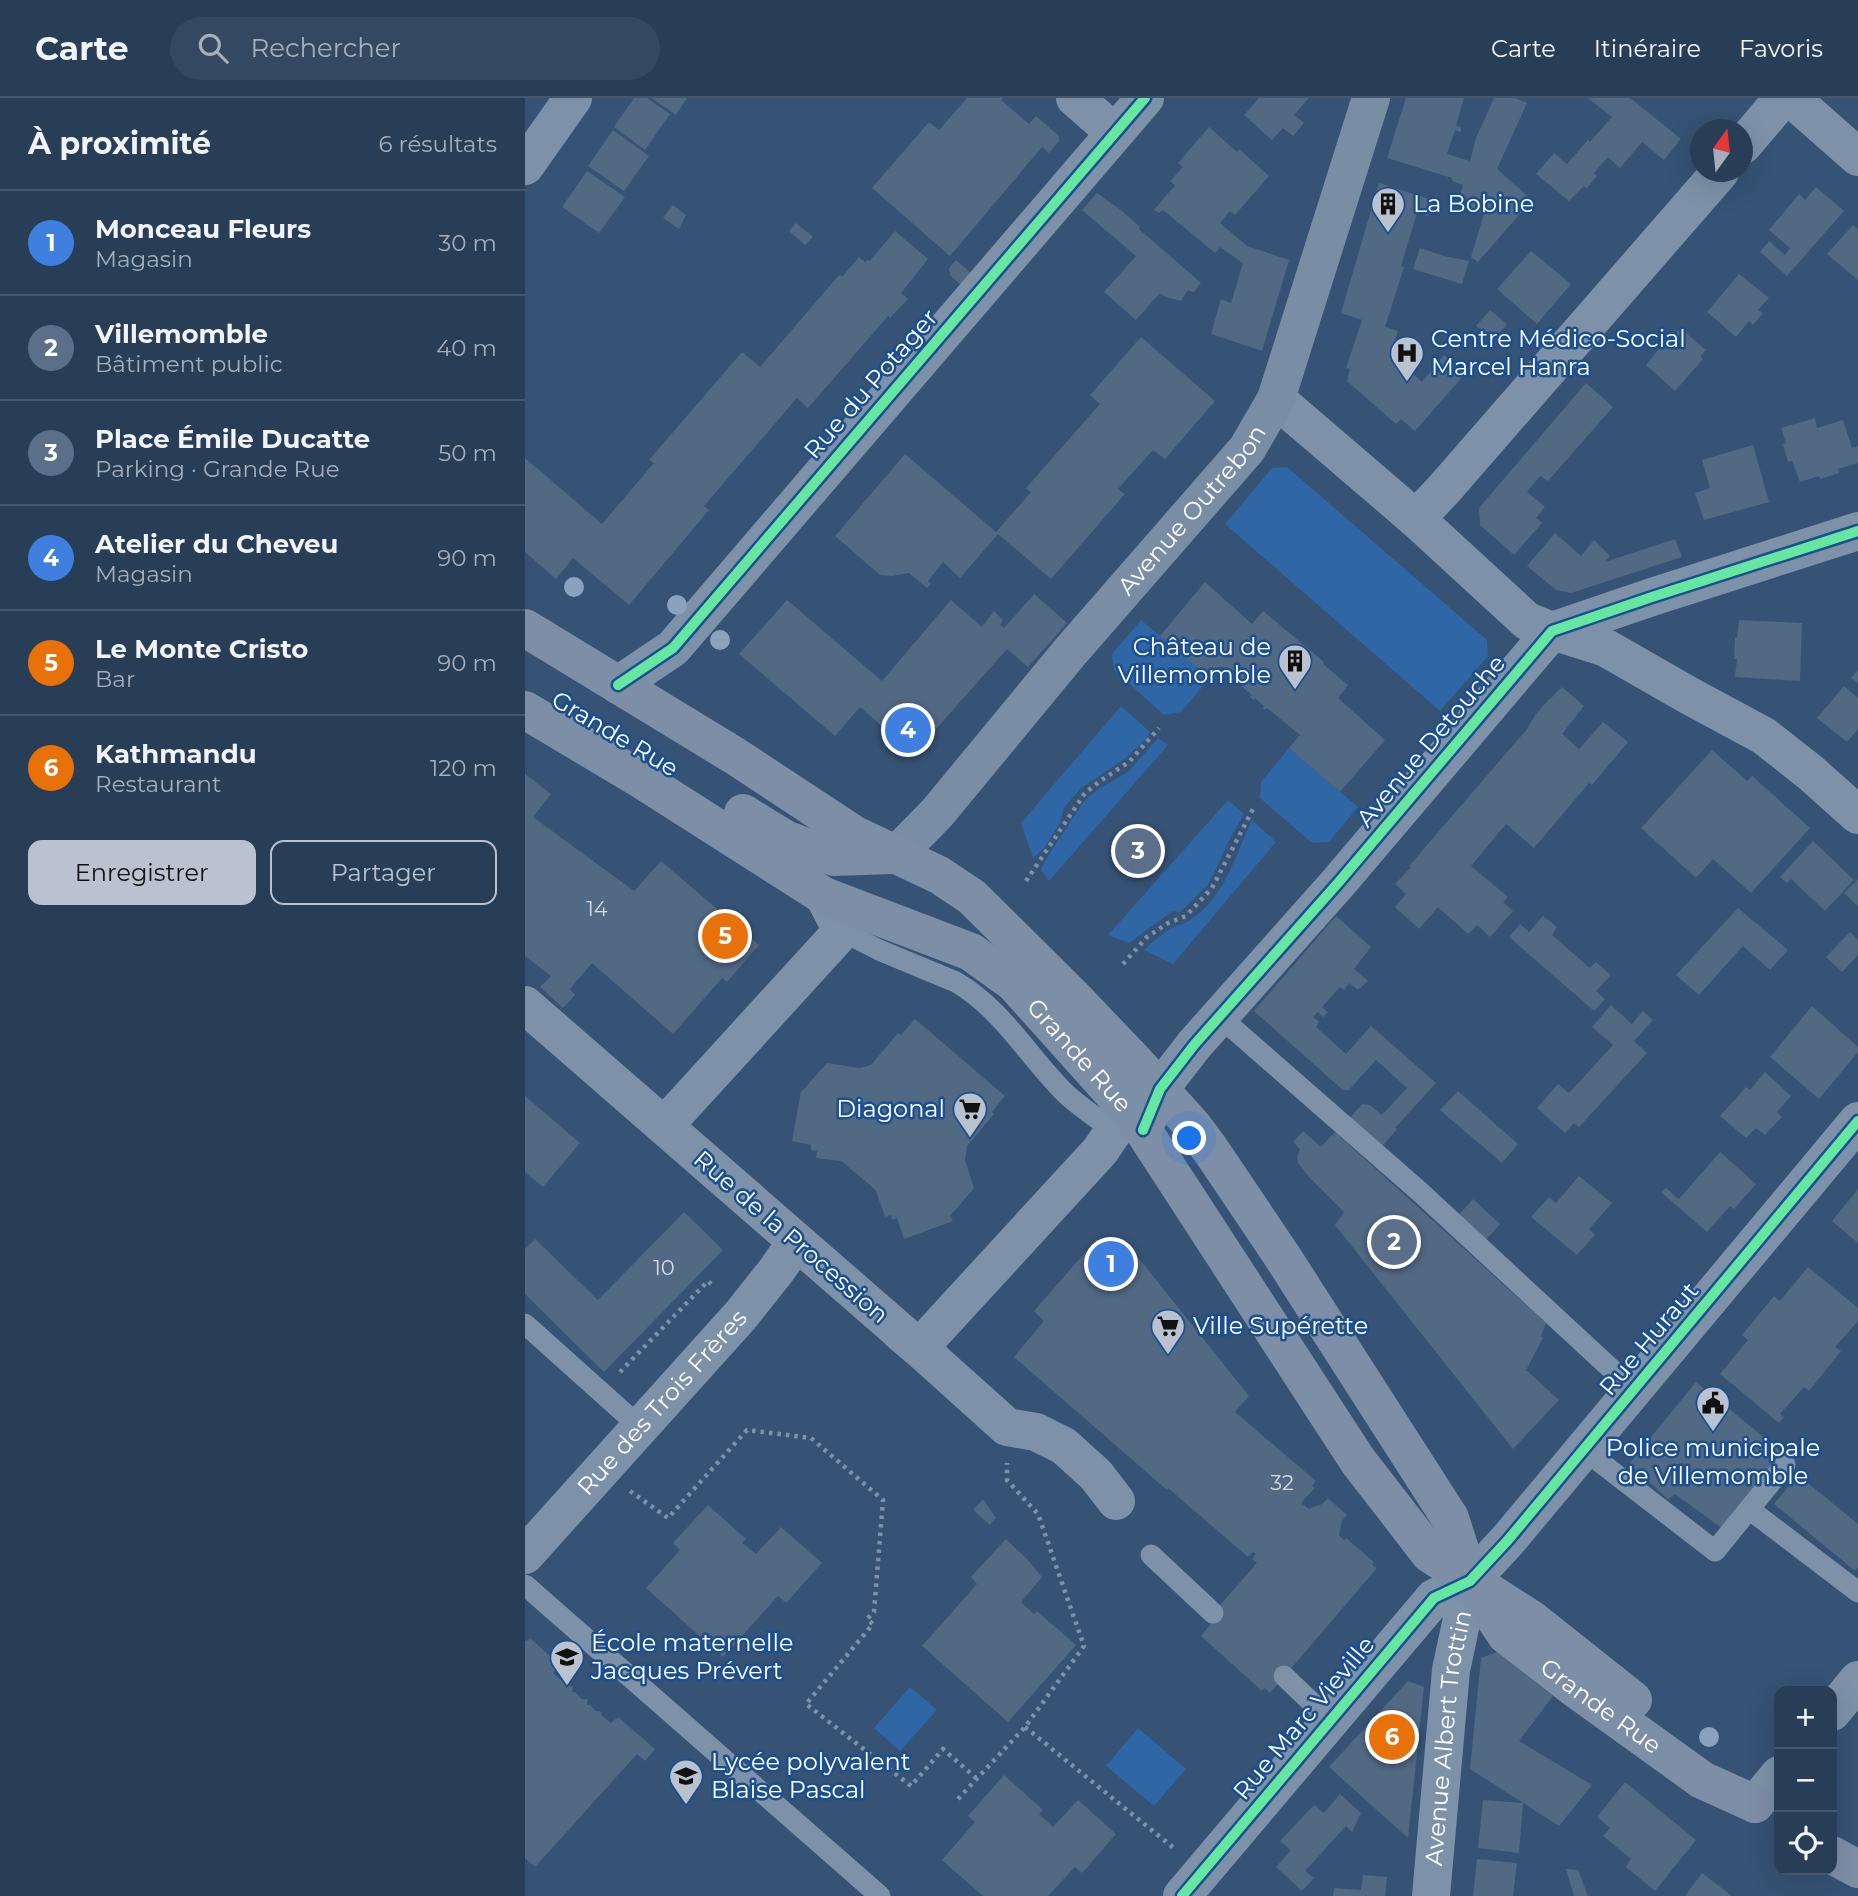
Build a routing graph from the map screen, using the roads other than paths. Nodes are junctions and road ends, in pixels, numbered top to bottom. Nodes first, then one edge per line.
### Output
1 (573, 98) edge
2 (1075, 98) edge
3 (1145, 98) edge
4 (1371, 98) edge
5 (1783, 98) edge
6 (1791, 98) edge
7 (1114, 132) junction
8 (1753, 132) edge
9 (1858, 157) edge
10 (525, 166) edge
11 (1711, 182) edge
12 (1276, 399) junction
13 (1416, 519) junction
14 (1858, 531) edge
15 (525, 628) edge
16 (1552, 631) junction
17 (525, 681) edge
18 (618, 685) junction
19 (525, 710) edge
20 (1858, 815) edge
21 (896, 855) junction
22 (824, 896) junction
23 (842, 930) junction
24 (525, 1005) edge
25 (1220, 1017) junction
26 (1148, 1076) junction
27 (1858, 1121) edge
28 (1129, 1124) junction
29 (664, 1126) junction
30 (794, 1245) junction
31 (525, 1324) edge
32 (919, 1348) junction
33 (1634, 1390) junction
34 (640, 1427) junction
35 (1583, 1450) junction
36 (1785, 1465) dead end
37 (1116, 1501) dead end
38 (1749, 1510) junction
39 (525, 1555) edge
40 (1151, 1555) dead end
41 (1470, 1581) junction
42 (525, 1585) edge
43 (1858, 1592) edge
44 (1213, 1613) dead end
45 (1389, 1650) junction
46 (1451, 1670) junction
47 (1284, 1676) dead end
48 (1858, 1680) edge
49 (1837, 1706) edge
50 (1330, 1720) junction
51 (1774, 1791) edge
52 (1767, 1813) edge
53 (1837, 1858) edge
54 (1858, 1869) edge
55 (1192, 1884) edge
56 (880, 1896) edge
57 (1431, 1896) edge

1 - 10 street
2 - 7 street
3 - 7 street, Rue du Potager
4 - 12 main road, Avenue Outrebon
5 - 8 street
6 - 9 street
7 - 18 street, Rue du Potager
11 - 13 street
12 - 13 street
12 - 21 main road, Avenue Outrebon
13 - 16 street
14 - 16 street
15 - 18 main road, Grande Rue
16 - 20 street
16 - 25 street, Avenue Detouche
17 - 21 main road, Grande Rue
18 - 21 main road, Grande Rue
19 - 22 main road, Grande Rue
21 - 26 main road, Grande Rue
22 - 23 street
22 - 28 main road, Grande Rue
23 - 28 lane
23 - 29 street
24 - 29 street, Rue de la Procession
25 - 26 street, Avenue Detouche
25 - 33 lane
26 - 28 street
26 - 41 main road, Grande Rue
27 - 33 street, Rue Huraut
28 - 32 street
28 - 41 main road, Grande Rue
29 - 30 street, Rue de la Procession
29 - 32 street, Rue de la Procession
30 - 32 street, Rue de la Procession
30 - 34 street, Rue des Trois Frères
31 - 34 lane
32 - 37 street, Rue de la Procession
33 - 35 street, Rue Huraut
34 - 39 street, Rue des Trois Frères
35 - 38 lane
35 - 41 street, Rue Huraut
36 - 38 lane
38 - 43 lane
40 - 44 lane
41 - 45 street, Rue Marc Vieville
41 - 46 street, Avenue Albert Trottin
41 - 52 main road, Grande Rue
42 - 56 lane
45 - 46 street
45 - 50 street, Rue Marc Vieville
46 - 57 street, Avenue Albert Trottin
47 - 50 lane
48 - 49 street
50 - 55 street, Rue Marc Vieville
51 - 52 street
53 - 54 main road

